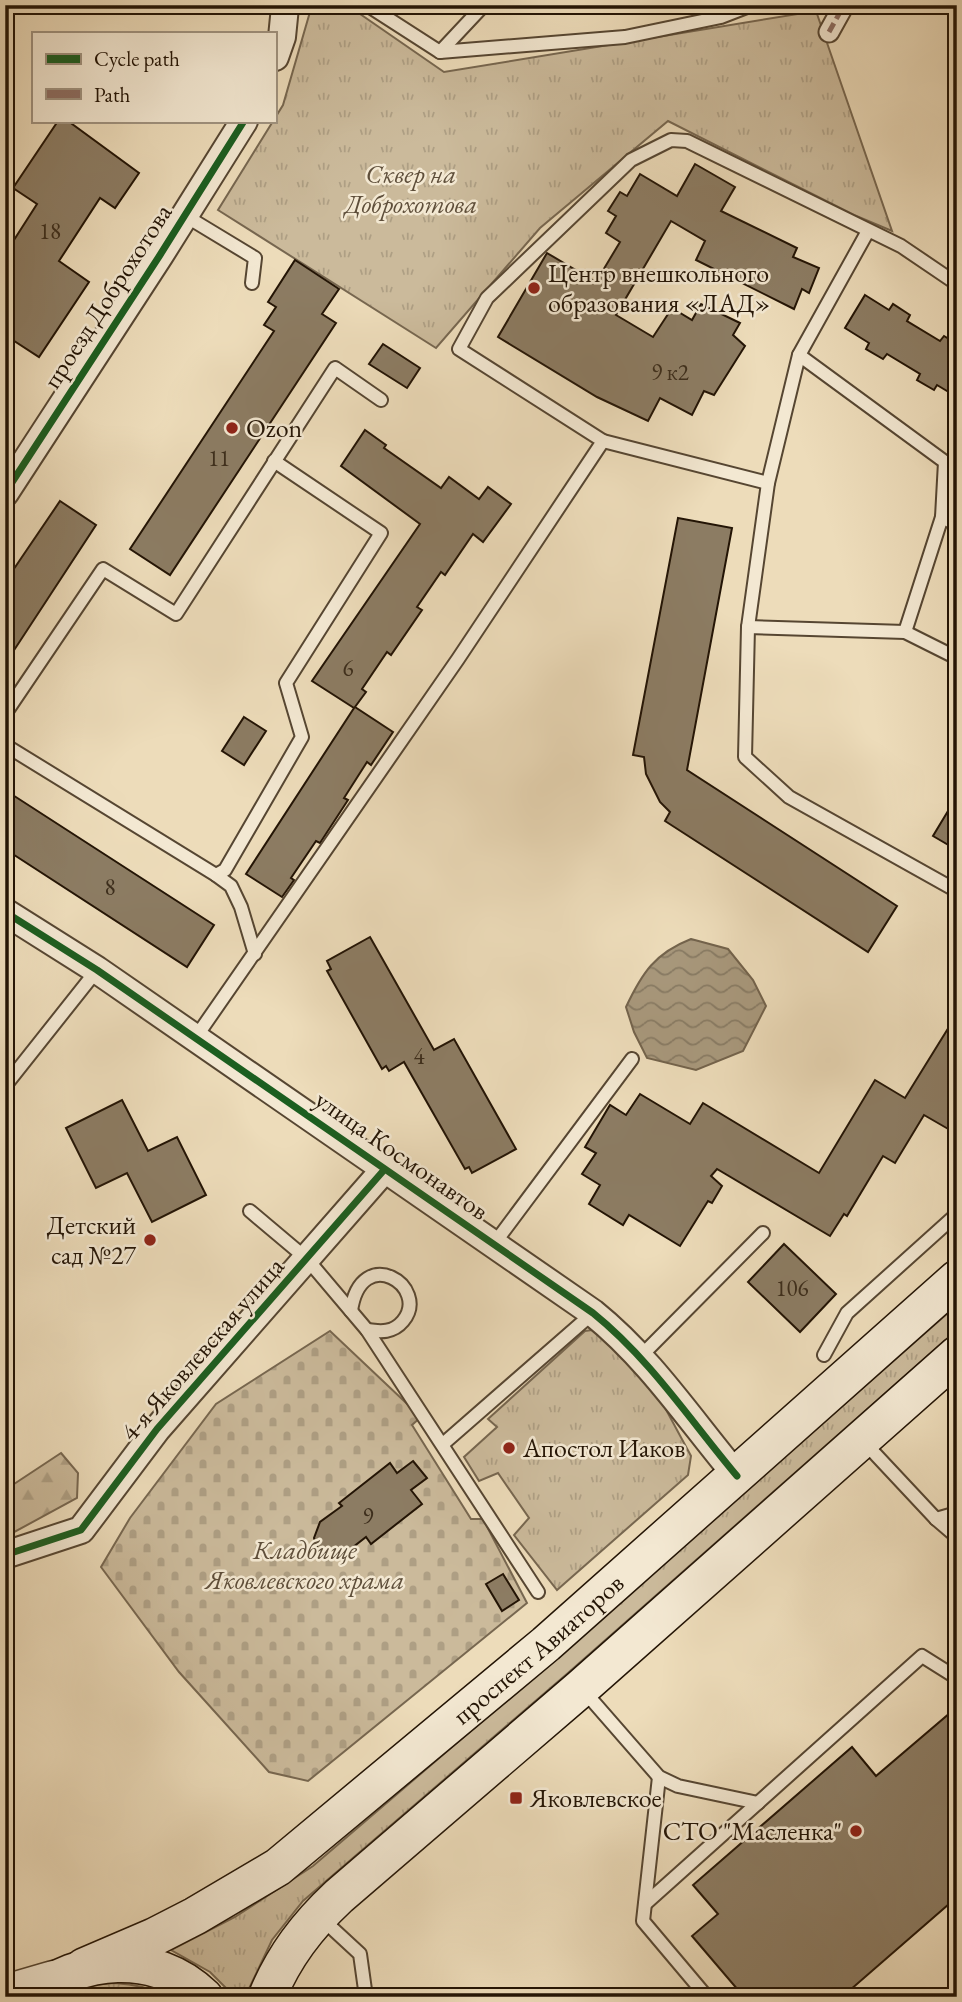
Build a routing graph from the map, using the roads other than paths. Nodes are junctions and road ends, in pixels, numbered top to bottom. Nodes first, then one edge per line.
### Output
1 (367, 5) edge
2 (484, 5) edge
3 (752, 5) edge
4 (844, 5) edge
5 (285, 6) edge
6 (829, 32) dead end
7 (440, 52) junction
8 (276, 54) edge
9 (243, 122) edge
10 (184, 215) junction
11 (868, 231) junction
12 (252, 283) dead end
13 (957, 284) edge
14 (799, 355) junction
15 (381, 400) dead end
16 (603, 441) junction
17 (274, 461) junction
18 (768, 483) junction
19 (5, 493) edge
20 (942, 517) junction
21 (957, 523) edge
22 (748, 627) junction
23 (905, 632) junction
24 (957, 658) edge
25 (5, 714) edge
26 (5, 745) edge
27 (216, 875) junction
28 (957, 891) edge
29 (5, 912) edge
30 (255, 954) junction
31 (97, 970) junction
32 (196, 1037) junction
33 (632, 1059) dead end
34 (5, 1086) edge
35 (384, 1170) junction
36 (250, 1211) dead end
37 (957, 1214) edge
38 (763, 1234) dead end
39 (494, 1244) junction
40 (307, 1259) junction
41 (957, 1279) edge
42 (351, 1311) junction
43 (593, 1313) junction
44 (368, 1330) junction
45 (824, 1354) dead end
46 (957, 1355) edge
47 (640, 1356) junction
48 (860, 1438) junction
49 (443, 1444) junction
50 (737, 1476) junction
51 (957, 1513) edge
52 (936, 1519) junction
53 (957, 1537) edge
54 (5, 1555) edge
55 (538, 1592) dead end
56 (957, 1678) edge
57 (581, 1688) junction
58 (659, 1777) junction
59 (758, 1803) junction
60 (645, 1904) junction
61 (318, 1916) junction
62 (76, 1970) junction
63 (5, 1991) edge
64 (30, 1997) edge
65 (204, 1997) edge
66 (267, 1997) edge
67 (366, 1997) edge
68 (707, 1997) edge

1 - 7 lane
2 - 7 lane
3 - 7 lane
4 - 6 street
5 - 8 street
9 - 10 street, проезд Доброхотова
10 - 12 lane
10 - 19 street, проезд Доброхотова
11 - 13 lane
11 - 14 lane
11 - 16 lane
14 - 18 lane
14 - 20 lane
15 - 17 lane
16 - 18 lane
16 - 30 lane
17 - 25 lane
17 - 27 lane
18 - 22 lane
20 - 21 lane
20 - 23 lane
22 - 23 lane
22 - 28 lane
23 - 24 lane
26 - 27 lane
27 - 30 lane
29 - 31 street, улица Космонавтов
30 - 32 lane
31 - 32 street, улица Космонавтов
31 - 34 lane
32 - 35 street, улица Космонавтов
33 - 39 lane
35 - 39 street, улица Космонавтов
35 - 40 street, 4-я Яковлевская улица
36 - 40 lane
37 - 45 lane
38 - 47 lane
39 - 43 street, улица Космонавтов
40 - 42 lane
40 - 54 street, 4-я Яковлевская улица
41 - 50 main road, проспект Авиаторов
42 - 44 lane
42 - 44 lane
43 - 47 street, улица Космонавтов
43 - 49 lane
44 - 49 lane
46 - 48 main road
47 - 50 street, улица Космонавтов
48 - 52 lane
48 - 57 main road
49 - 55 lane
50 - 62 main road, проспект Авиаторов
51 - 52 lane
52 - 53 lane
56 - 59 lane
57 - 58 lane
57 - 61 main road
58 - 59 lane
58 - 60 lane
59 - 60 lane
60 - 68 lane
61 - 66 main road
61 - 67 lane
62 - 63 street
62 - 64 main road, проспект Авиаторов
62 - 65 main road

